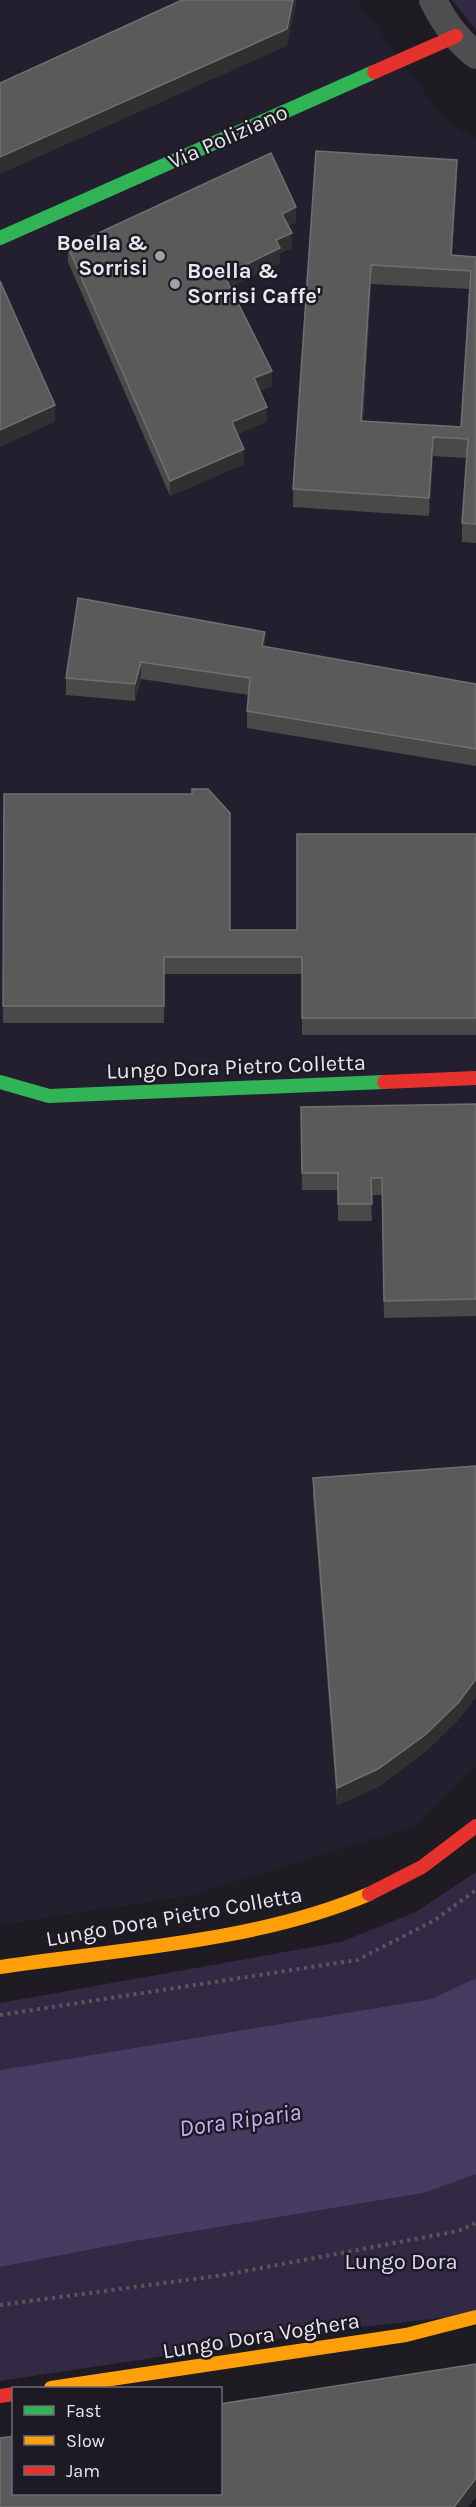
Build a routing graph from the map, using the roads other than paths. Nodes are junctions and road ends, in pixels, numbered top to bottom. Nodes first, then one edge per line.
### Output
1 (434, 0) edge
2 (466, 46) edge
3 (0, 238) edge
4 (476, 1078) edge
5 (0, 1082) edge
6 (476, 1826) edge
7 (0, 1967) edge
8 (476, 2317) edge
9 (58, 2387) edge

1 - 2 street, Via Poliziano
2 - 3 street, Via Poliziano
4 - 5 street, Lungo Dora Pietro Colletta
6 - 7 street, Lungo Dora Pietro Colletta
8 - 9 street, Lungo Dora Voghera

